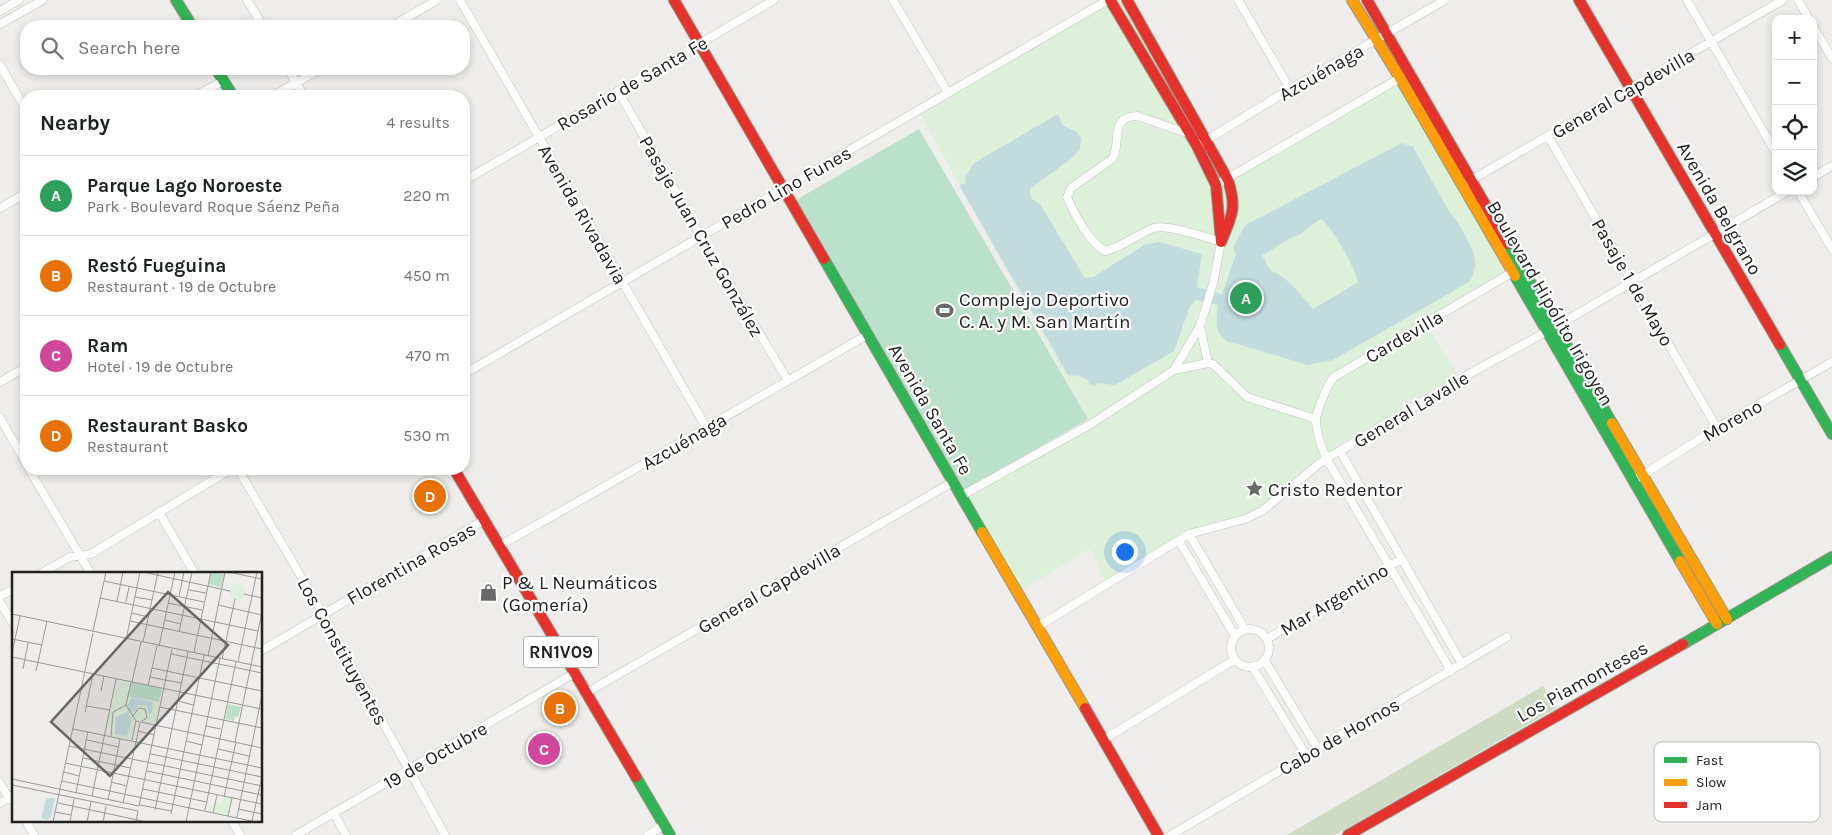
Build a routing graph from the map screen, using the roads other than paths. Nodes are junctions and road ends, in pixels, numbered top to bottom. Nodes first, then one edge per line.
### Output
1 (19, 0) edge
2 (43, 0) edge
3 (176, 0) edge
4 (247, 0) edge
5 (437, 0) edge
6 (460, 0) edge
7 (674, 0) edge
8 (774, 0) edge
9 (893, 0) edge
10 (1109, 0) edge
11 (1127, 0) edge
12 (1238, 0) edge
13 (1352, 0) edge
14 (1367, 0) edge
15 (1446, 0) edge
16 (1579, 0) edge
17 (1687, 0) edge
18 (1783, 0) edge
19 (1798, 0) edge
20 (0, 11) edge
21 (1807, 15) edge
22 (188, 20) edge
23 (259, 20) edge
24 (402, 20) edge
25 (0, 24) edge
26 (1817, 33) edge
27 (1386, 34) junction
28 (1375, 40) junction
29 (1712, 42) junction
30 (699, 44) junction
31 (1832, 58) edge
32 (0, 65) edge
33 (220, 75) edge
34 (291, 75) edge
35 (310, 75) edge
36 (1400, 78) junction
37 (223, 80) junction
38 (296, 83) junction
39 (1631, 88) junction
40 (1290, 89) junction
41 (206, 90) edge
42 (229, 90) edge
43 (284, 90) edge
44 (300, 90) edge
45 (618, 91) junction
46 (948, 93) junction
47 (20, 100) edge
48 (1190, 134) junction
49 (1548, 136) junction
50 (539, 137) junction
51 (1207, 140) junction
52 (1197, 146) junction
53 (1774, 150) edge
54 (1832, 166) edge
55 (1817, 175) edge
56 (470, 177) edge
57 (1228, 180) junction
58 (1467, 183) junction
59 (1216, 186) junction
60 (783, 190) junction
61 (1781, 195) edge
62 (1800, 195) edge
63 (20, 196) edge
64 (0, 208) edge
65 (1714, 233) junction
66 (701, 236) junction
67 (1221, 242) junction
68 (1832, 249) edge
69 (1513, 272) junction
70 (1633, 282) junction
71 (622, 283) junction
72 (1200, 326) junction
73 (1551, 329) junction
74 (868, 335) junction
75 (1832, 362) edge
76 (1208, 363) junction
77 (20, 370) edge
78 (470, 370) edge
79 (1174, 370) junction
80 (788, 381) junction
81 (1800, 381) junction
82 (0, 382) edge
83 (0, 418) edge
84 (1316, 419) junction
85 (706, 428) junction
86 (1717, 428) junction
87 (1832, 434) edge
88 (1340, 451) junction
89 (20, 453) edge
90 (1326, 458) junction
91 (34, 475) edge
92 (222, 475) edge
93 (242, 475) edge
94 (458, 475) edge
95 (1638, 478) junction
96 (953, 482) junction
97 (961, 496) junction
98 (159, 512) junction
99 (484, 520) junction
100 (1189, 534) junction
101 (1179, 541) junction
102 (499, 546) junction
103 (80, 554) junction
104 (1832, 557) edge
105 (1401, 559) junction
106 (1390, 566) junction
107 (44, 572) edge
108 (90, 572) edge
109 (194, 572) edge
110 (12, 590) edge
111 (0, 596) edge
112 (0, 602) edge
113 (324, 614) junction
114 (1727, 619) junction
115 (12, 623) edge
116 (1717, 624) junction
117 (1037, 627) junction
118 (1245, 630) junction
119 (1235, 636) junction
120 (1507, 637) dead end
121 (1267, 639) junction
122 (262, 650) edge
123 (1234, 660) junction
124 (1265, 661) junction
125 (1462, 664) junction
126 (1253, 668) junction
127 (1451, 671) junction
128 (574, 674) junction
129 (586, 693) junction
130 (1103, 740) junction
131 (1318, 749) junction
132 (1306, 756) junction
133 (409, 771) junction
134 (0, 783) edge
135 (12, 798) edge
136 (0, 802) edge
137 (334, 814) junction
138 (27, 822) edge
139 (233, 822) edge
140 (664, 825) junction
141 (34, 835) edge
142 (240, 835) edge
143 (296, 835) edge
144 (346, 835) edge
145 (445, 835) edge
146 (648, 835) edge
147 (670, 835) edge
148 (1158, 835) edge
149 (1171, 835) edge
150 (1348, 835) edge

1 - 20 street
2 - 25 street
3 - 22 street
4 - 23 street
5 - 24 street
6 - 50 street, Avenida Rivadavia
7 - 30 street, Avenida Santa Fe
8 - 30 street, Rosario de Santa Fe
9 - 46 street
10 - 46 street, Pedro Lino Funes
10 - 48 street
11 - 51 street
12 - 40 street
13 - 28 street, Boulevard Hipólito Irigoyen
14 - 27 street, Boulevard Hipólito Irigoyen
15 - 27 street, Azcuénaga
16 - 39 street, Avenida Belgrano
17 - 29 street
18 - 29 street, General Capdevilla
19 - 21 street
26 - 31 street
27 - 28 street, Azcuénaga
27 - 58 street, Boulevard Hipólito Irigoyen
28 - 36 street, Boulevard Hipólito Irigoyen
28 - 40 street, Azcuénaga
29 - 39 street, General Capdevilla
29 - 53 street
30 - 45 street, Rosario de Santa Fe
30 - 60 street, Avenida Santa Fe
32 - 47 street
33 - 37 street
34 - 38 street
35 - 38 street
36 - 57 street
36 - 58 street, Boulevard Hipólito Irigoyen
37 - 41 street
37 - 42 street
38 - 43 street
38 - 44 street
39 - 49 street, General Capdevilla
39 - 65 street, Avenida Belgrano
40 - 51 street, Azcuénaga
45 - 50 street, Rosario de Santa Fe
45 - 66 street, Pasaje Juan Cruz González
46 - 60 street, Pedro Lino Funes
48 - 52 street
48 - 67 street
49 - 58 street, General Capdevilla
49 - 70 street, Pasaje 1 de Mayo
50 - 56 street, Rosario de Santa Fe
50 - 71 street, Avenida Rivadavia
51 - 52 street, Azcuénaga
51 - 57 street
52 - 59 street
54 - 55 street
57 - 59 street
57 - 67 street
58 - 69 street, Boulevard Hipólito Irigoyen
58 - 73 street, Boulevard Hipólito Irigoyen
59 - 67 street
60 - 66 street, Pedro Lino Funes
60 - 74 street, Avenida Santa Fe
61 - 65 street, General Lavalle
62 - 68 street
63 - 64 street
65 - 70 street, General Lavalle
65 - 81 street, Avenida Belgrano
66 - 71 street, Pedro Lino Funes
66 - 80 street, Pasaje Juan Cruz González
67 - 72 street
69 - 73 street, Boulevard Hipólito Irigoyen
69 - 84 street, Cardevilla
70 - 73 street, General Lavalle
70 - 86 street, Pasaje 1 de Mayo
71 - 78 street, Pedro Lino Funes
71 - 85 street, Avenida Rivadavia
72 - 76 street
72 - 79 street
73 - 88 street, General Lavalle
73 - 95 street, Boulevard Hipólito Irigoyen
74 - 80 street, Azcuénaga
74 - 96 street, Avenida Santa Fe
75 - 81 street, Moreno
76 - 79 street
76 - 84 street
77 - 82 street
79 - 97 street
80 - 85 street, Azcuénaga
81 - 86 street, Moreno
81 - 87 street, Avenida Belgrano
83 - 89 street
84 - 90 street
85 - 102 street, Azcuénaga
86 - 95 street, Moreno
88 - 90 street, General Lavalle
88 - 105 street
90 - 100 street, General Lavalle
90 - 106 street
91 - 103 street
92 - 98 street
93 - 113 street, Los Constituyentes
94 - 99 street, RN1V09
95 - 114 street, Boulevard Hipólito Irigoyen
95 - 116 street, Boulevard Hipólito Irigoyen
96 - 97 street, Avenida Santa Fe
96 - 129 street, General Capdevilla
97 - 117 street, Avenida Santa Fe
98 - 103 street
98 - 109 street
99 - 102 street, RN1V09
99 - 113 street, Florentina Rosas
100 - 101 street, General Lavalle
100 - 118 street
101 - 117 street, General Lavalle
101 - 119 street
102 - 128 street, RN1V09
103 - 107 street
103 - 108 street
104 - 114 street, Los Piamonteses
105 - 106 street, Mar Argentino
105 - 125 street
106 - 121 street, Mar Argentino
106 - 127 street
110 - 111 street
112 - 115 street
113 - 122 street, Florentina Rosas
113 - 133 street, Los Constituyentes
114 - 116 street, Los Piamonteses
116 - 150 street, Los Piamonteses
117 - 130 street, Avenida Santa Fe
118 - 119 street
118 - 121 street
119 - 123 street
120 - 125 street, Cabo de Hornos
121 - 124 street
123 - 126 street
123 - 130 street
124 - 126 street
124 - 131 street
125 - 127 street, Cabo de Hornos
126 - 132 street
127 - 131 street, Cabo de Hornos
128 - 129 street, RN1V09
128 - 133 street, 19 de Octubre
129 - 140 street, RN1V09
130 - 148 street, Avenida Santa Fe
131 - 132 street, Cabo de Hornos
132 - 149 street, Cabo de Hornos
133 - 137 street, 19 de Octubre
133 - 145 street, Los Constituyentes
134 - 135 street
135 - 136 street
137 - 143 street, 19 de Octubre
137 - 144 street
138 - 141 street
139 - 142 street
140 - 146 street
140 - 147 street, RN1V09

